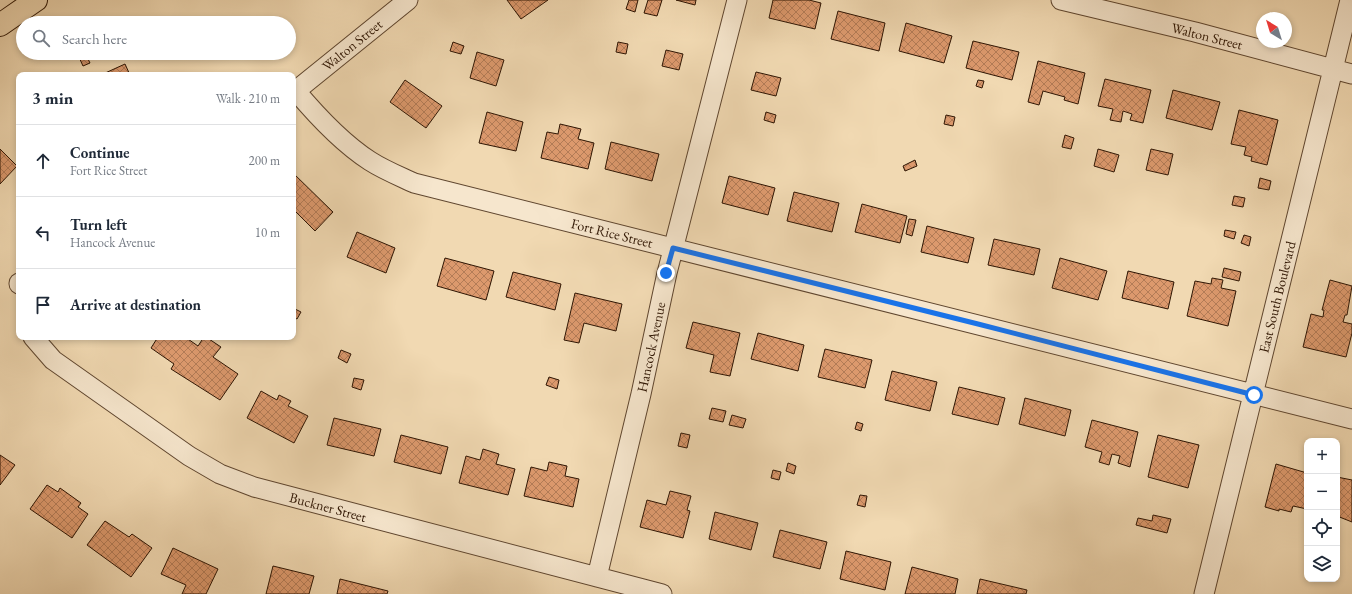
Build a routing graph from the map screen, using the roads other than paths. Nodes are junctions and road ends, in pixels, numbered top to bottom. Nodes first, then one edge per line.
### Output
1 (36, 0) edge
2 (408, 0) edge
3 (737, 0) edge
4 (1062, 0) edge
5 (1350, 0) edge
6 (0, 25) edge
7 (1333, 69) junction
8 (1352, 74) edge
9 (296, 91) edge
10 (296, 93) edge
11 (673, 248) junction
12 (35, 340) edge
13 (1254, 395) junction
14 (1352, 419) edge
15 (597, 577) junction
16 (662, 594) edge
17 (1204, 594) edge

1 - 6 highway
2 - 9 street, Walton Street
3 - 11 street, Hancock Avenue
4 - 7 street, Walton Street
5 - 7 street, East South Boulevard
7 - 8 street, Walton Street
7 - 13 street, East South Boulevard
10 - 11 street, Fort Rice Street
11 - 13 street, Fort Rice Street
11 - 15 street, Hancock Avenue
12 - 15 street, Buckner Street
13 - 14 street, Fort Rice Street
13 - 17 street, East South Boulevard
15 - 16 street, Buckner Street

